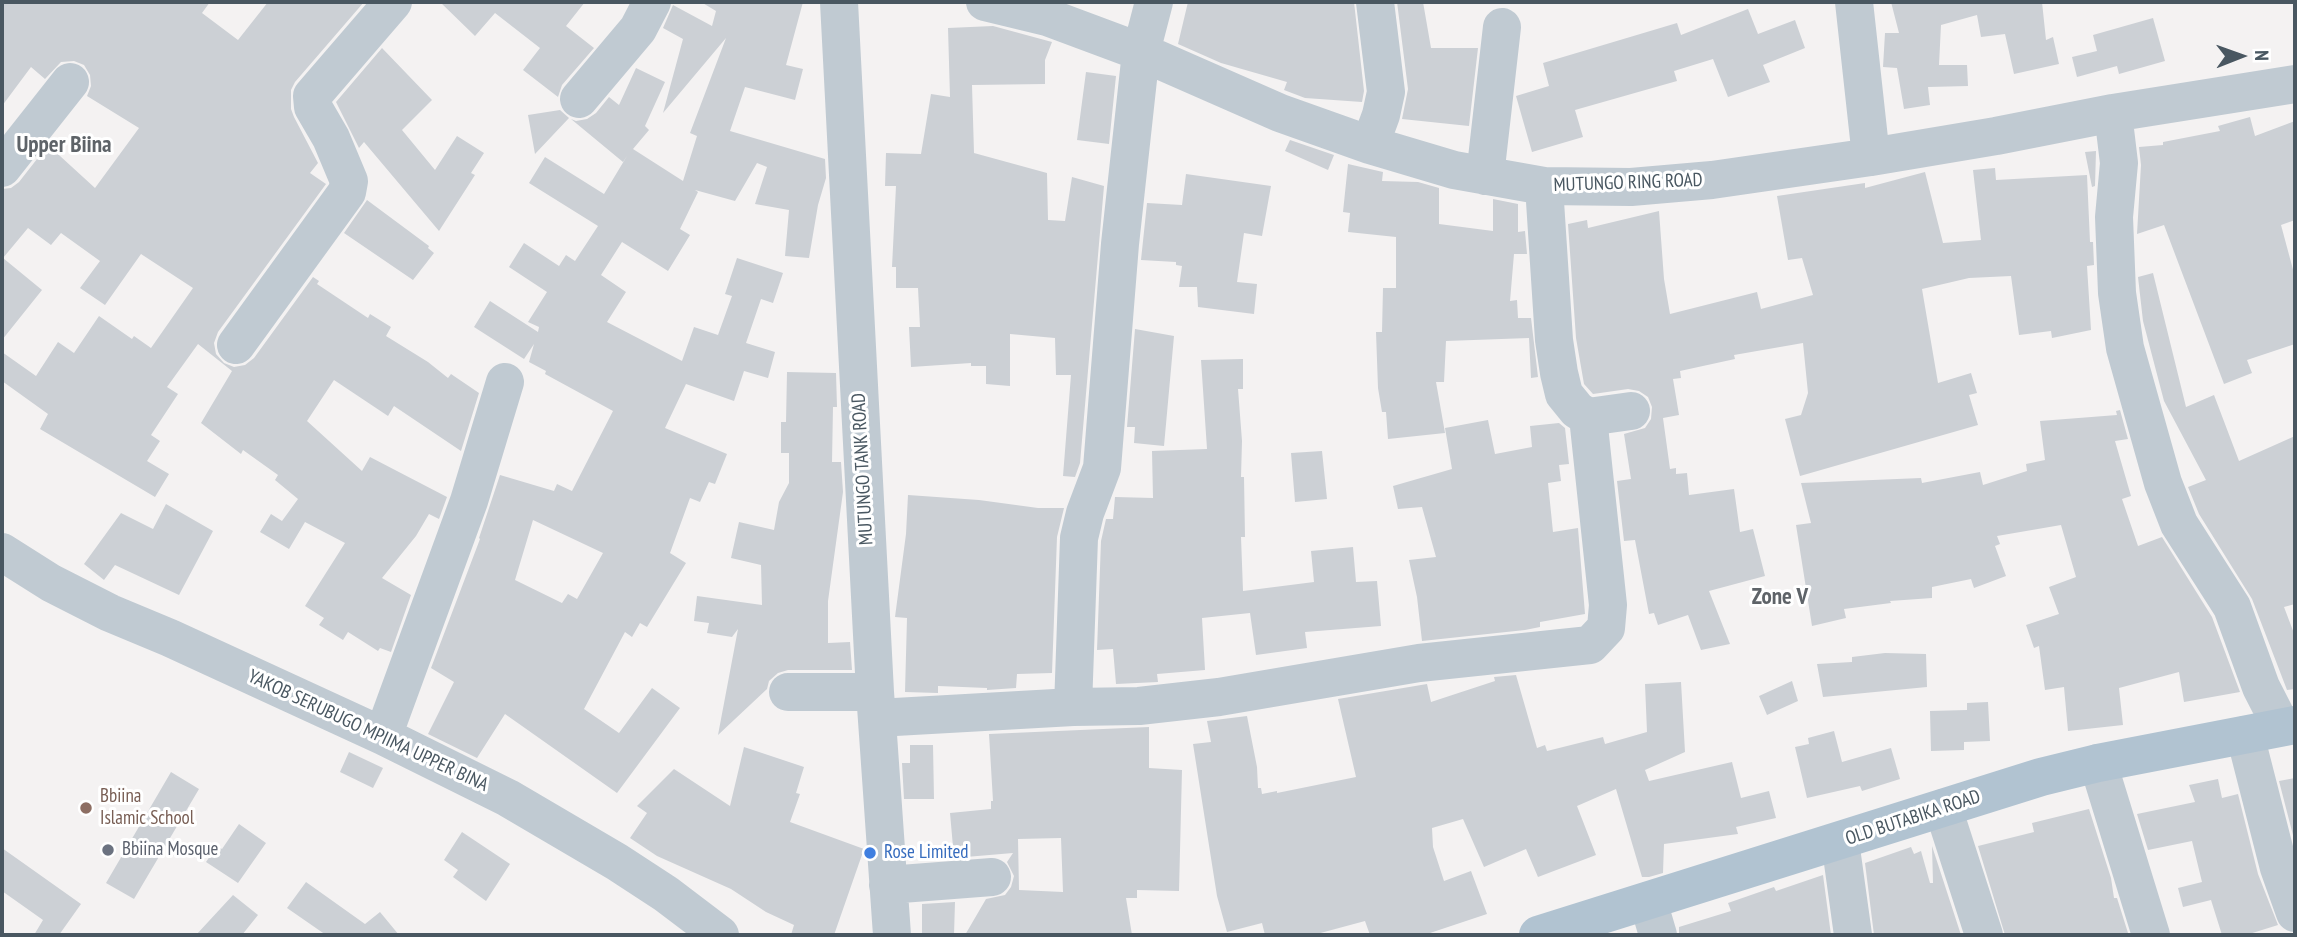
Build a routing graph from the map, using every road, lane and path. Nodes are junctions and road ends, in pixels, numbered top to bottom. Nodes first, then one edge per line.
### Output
1 (393, 2) edge
2 (652, 2) edge
3 (839, 2) edge
4 (985, 2) edge
5 (1154, 2) edge
6 (1375, 2) edge
7 (1854, 2) edge
8 (1502, 27) dead end
9 (1141, 52) junction
10 (70, 82) dead end
11 (2295, 84) edge
12 (579, 99) dead end
13 (2113, 113) junction
14 (1370, 145) junction
15 (1871, 157) junction
16 (2, 169) edge
17 (1485, 176) junction
18 (1544, 186) junction
19 (236, 345) dead end
20 (506, 382) dead end
21 (1631, 411) dead end
22 (1588, 417) junction
23 (2, 552) edge
24 (788, 692) dead end
25 (876, 705) junction
26 (1073, 707) junction
27 (2274, 729) edge
28 (383, 736) junction
29 (2098, 763) junction
30 (1943, 808) junction
31 (1840, 841) junction
32 (992, 877) dead end
33 (888, 885) junction
34 (2295, 913) edge
35 (1653, 918) edge
36 (720, 935) edge
37 (892, 935) edge
38 (1538, 935) edge
39 (1853, 935) edge
40 (1984, 935) edge
41 (2151, 935) edge

1 - 19 street
2 - 12 street
3 - 25 street, MUTUNGO TANK ROAD
4 - 9 street, MUTUNGO RING ROAD
5 - 9 street
6 - 14 street
7 - 15 street
8 - 17 street
9 - 14 street, MUTUNGO RING ROAD
9 - 26 street
10 - 16 street
11 - 13 street, MUTUNGO RING ROAD
13 - 15 street, MUTUNGO RING ROAD
13 - 27 street
14 - 17 street, MUTUNGO RING ROAD
15 - 18 street, MUTUNGO RING ROAD
17 - 18 street, MUTUNGO RING ROAD
18 - 22 street
20 - 28 street
21 - 22 street
22 - 26 street
23 - 28 street, YAKOB SERUBUGO MPIIMA UPPER BINA
24 - 25 street
25 - 26 street
25 - 33 street, MUTUNGO TANK ROAD
27 - 29 main road, OLD BUTABIKA ROAD
27 - 34 street
28 - 36 street, YAKOB SERUBUGO MPIIMA UPPER BINA
29 - 30 main road, OLD BUTABIKA ROAD
29 - 41 street
30 - 31 main road, OLD BUTABIKA ROAD
30 - 40 street
31 - 35 main road, OLD BUTABIKA ROAD
31 - 39 street
32 - 33 street
33 - 37 street, MUTUNGO TANK ROAD
35 - 38 main road, OLD BUTABIKA ROAD

